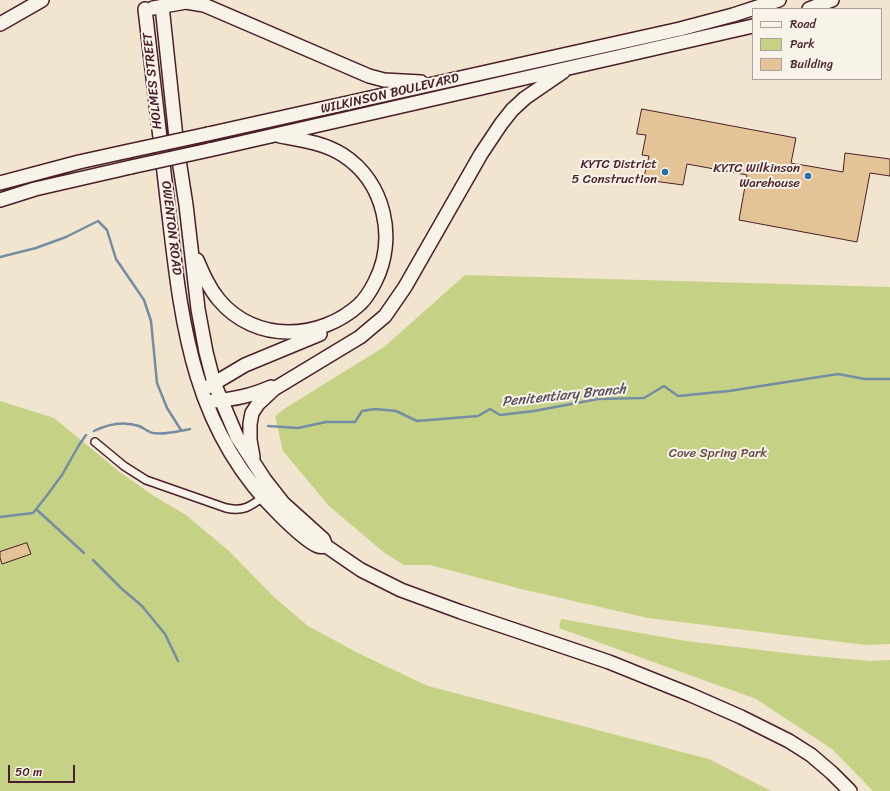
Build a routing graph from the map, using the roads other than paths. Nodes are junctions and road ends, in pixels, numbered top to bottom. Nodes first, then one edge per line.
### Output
1 (42, 0) edge
2 (198, 0) edge
3 (779, 0) edge
4 (832, 0) edge
5 (142, 4) edge
6 (162, 6) junction
7 (754, 8) edge
8 (812, 8) edge
9 (216, 9) junction
10 (752, 9) edge
11 (0, 24) edge
12 (752, 26) edge
13 (570, 68) junction
14 (435, 83) junction
15 (274, 135) junction
16 (162, 153) joint
17 (0, 183) edge
18 (0, 200) edge
19 (190, 240) junction
20 (360, 304) junction
21 (286, 381) junction
22 (214, 383) junction
23 (203, 396) junction
24 (221, 400) junction
25 (94, 442) dead end
26 (258, 470) junction
27 (268, 493) junction
28 (850, 791) edge

1 - 11 highway
2 - 9 highway
3 - 7 highway, WILKINSON BOULEVARD
4 - 8 highway
5 - 6 highway
5 - 16 highway, HOLMES STREET
6 - 9 highway
6 - 19 highway, HOLMES STREET
9 - 14 highway
10 - 14 highway, WILKINSON BOULEVARD
12 - 13 highway, WILKINSON BOULEVARD
13 - 15 highway, WILKINSON BOULEVARD
13 - 21 highway
14 - 17 highway, WILKINSON BOULEVARD, bridge
15 - 18 highway, WILKINSON BOULEVARD, bridge
15 - 20 highway
16 - 23 highway, OWENTON ROAD
19 - 20 highway
19 - 22 highway
20 - 22 highway
21 - 24 highway
21 - 26 highway
22 - 23 highway
22 - 24 highway
23 - 24 highway
23 - 27 highway, OWENTON ROAD
24 - 26 highway
25 - 27 street
26 - 27 highway
27 - 28 highway

